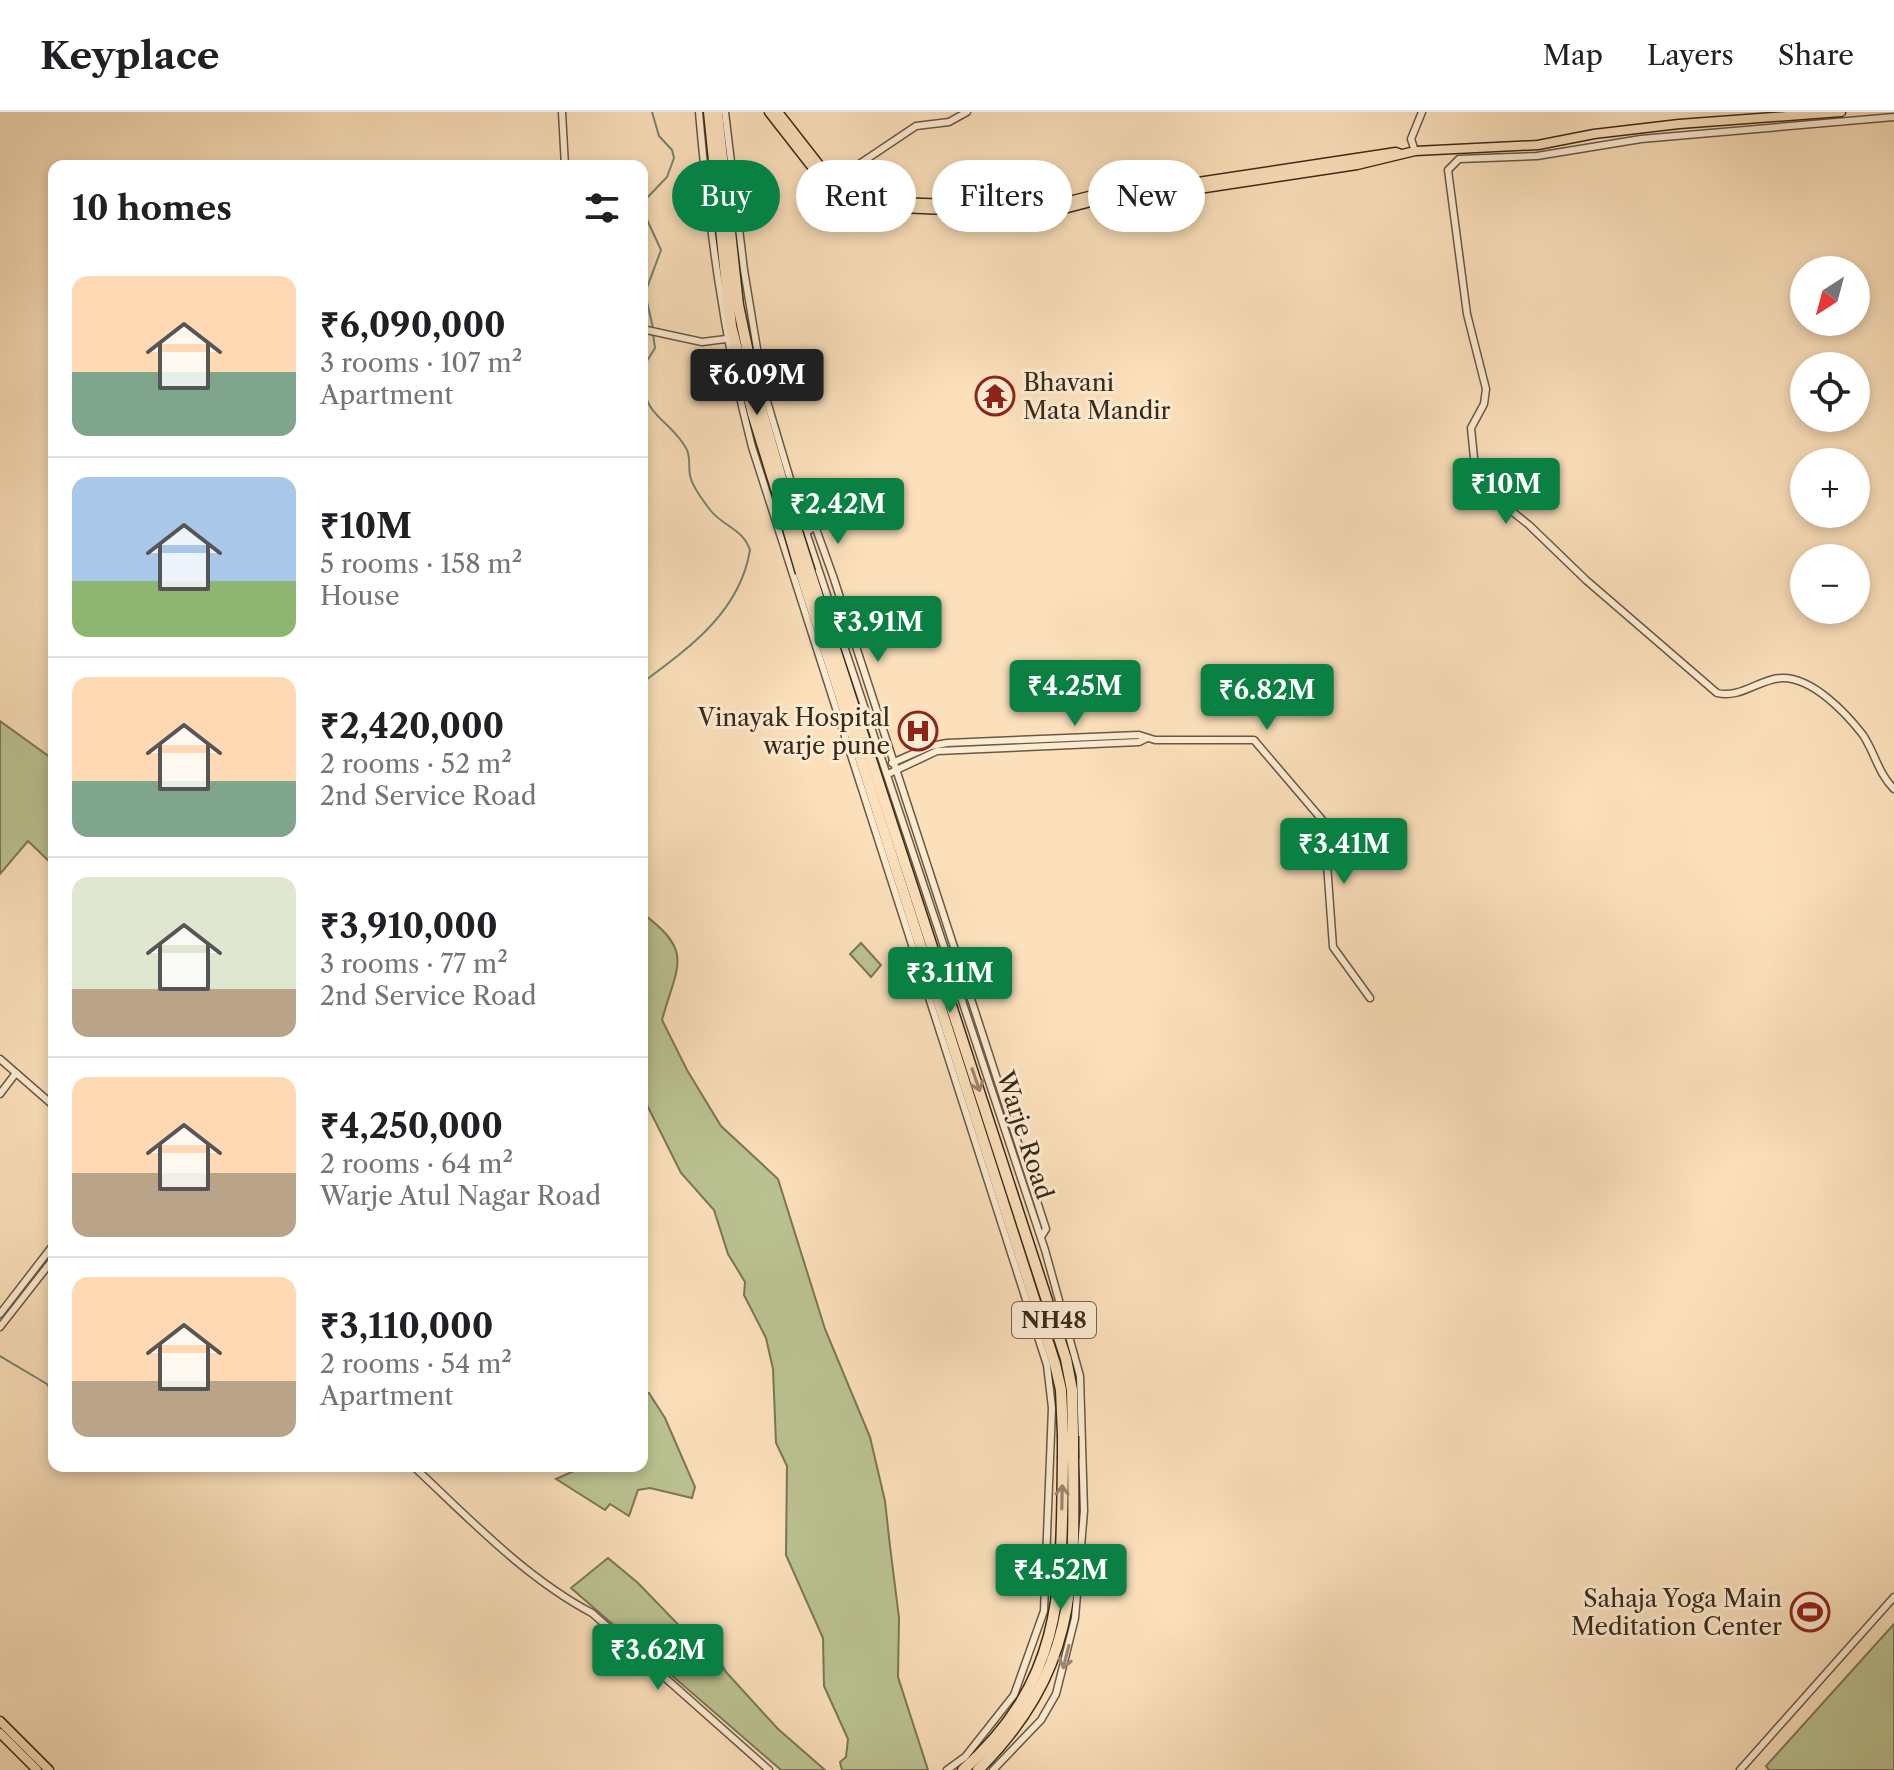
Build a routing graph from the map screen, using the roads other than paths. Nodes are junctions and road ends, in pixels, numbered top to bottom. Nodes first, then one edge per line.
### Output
1 (562, 112) edge
2 (699, 112) edge
3 (709, 112) edge
4 (717, 112) edge
5 (725, 112) edge
6 (769, 112) edge
7 (778, 112) edge
8 (967, 112) edge
9 (1422, 112) edge
10 (1841, 112) edge
11 (1894, 117) edge
12 (1415, 151) junction
13 (565, 160) edge
14 (716, 160) edge
15 (717, 160) edge
16 (807, 160) edge
17 (813, 160) edge
18 (866, 160) edge
19 (916, 207) edge
20 (723, 232) edge
21 (727, 232) edge
22 (744, 270) junction
23 (735, 281) junction
24 (648, 330) edge
25 (726, 339) junction
26 (790, 508) junction
27 (773, 518) junction
28 (809, 528) junction
29 (780, 539) junction
30 (814, 556) junction
31 (788, 563) junction
32 (937, 748) junction
33 (894, 762) junction
34 (885, 766) junction
35 (897, 770) junction
36 (888, 774) junction
37 (1894, 789) edge
38 (904, 875) junction
39 (1370, 998) dead end
40 (0, 1059) edge
41 (16, 1073) junction
42 (0, 1094) edge
43 (48, 1101) edge
44 (1012, 1210) junction
45 (1040, 1238) junction
46 (48, 1252) edge
47 (48, 1266) edge
48 (0, 1314) edge
49 (0, 1327) edge
50 (1076, 1440) junction
51 (1052, 1441) junction
52 (1051, 1450) junction
53 (419, 1472) edge
54 (1894, 1597) edge
55 (0, 1721) edge
56 (0, 1733) edge
57 (969, 1765) edge
58 (39, 1766) edge
59 (49, 1770) edge
60 (769, 1770) edge
61 (947, 1770) edge
62 (993, 1770) edge
63 (1740, 1770) edge

1 - 13 street
2 - 25 street, Warje Road
3 - 14 highway, NH48
4 - 15 highway, NH48
5 - 22 street, Warje Road
6 - 16 main road
7 - 17 main road
8 - 18 street
9 - 12 street
10 - 12 main road
11 - 37 street
12 - 19 main road
20 - 26 highway, NH48
21 - 23 highway, NH48
22 - 23 highway
22 - 26 street, Warje Road
23 - 26 highway, NH48
24 - 25 street
25 - 27 street, Warje Road
26 - 27 street
26 - 28 street, Warje Road
26 - 38 highway, NH48, bridge
27 - 29 street, Warje Road
28 - 29 street
28 - 30 street, Warje Road
28 - 33 street
29 - 31 street, Warje Road
30 - 31 street
30 - 34 street, Warje Road
31 - 51 street, Warje Road
32 - 33 street
32 - 35 street
32 - 39 street
33 - 34 street
33 - 35 street
34 - 36 street, Warje Road
35 - 36 street
35 - 45 street
36 - 45 street, Warje Road
38 -> 44 highway, NH48
38 - 44 highway, NH48
40 - 41 street
41 - 42 street
41 - 43 street
44 - 50 highway, NH48
45 - 50 street, Warje Road
46 - 48 street
47 - 49 street
50 - 51 street
50 - 52 street
50 - 57 highway, NH48, bridge
50 -> 62 street, Warje Road
51 - 52 street, Warje Road
52 - 57 street, Warje Road
53 - 60 street
54 - 63 street
55 - 58 main road
56 - 58 main road
57 - 61 street, Warje Road
58 - 59 main road

